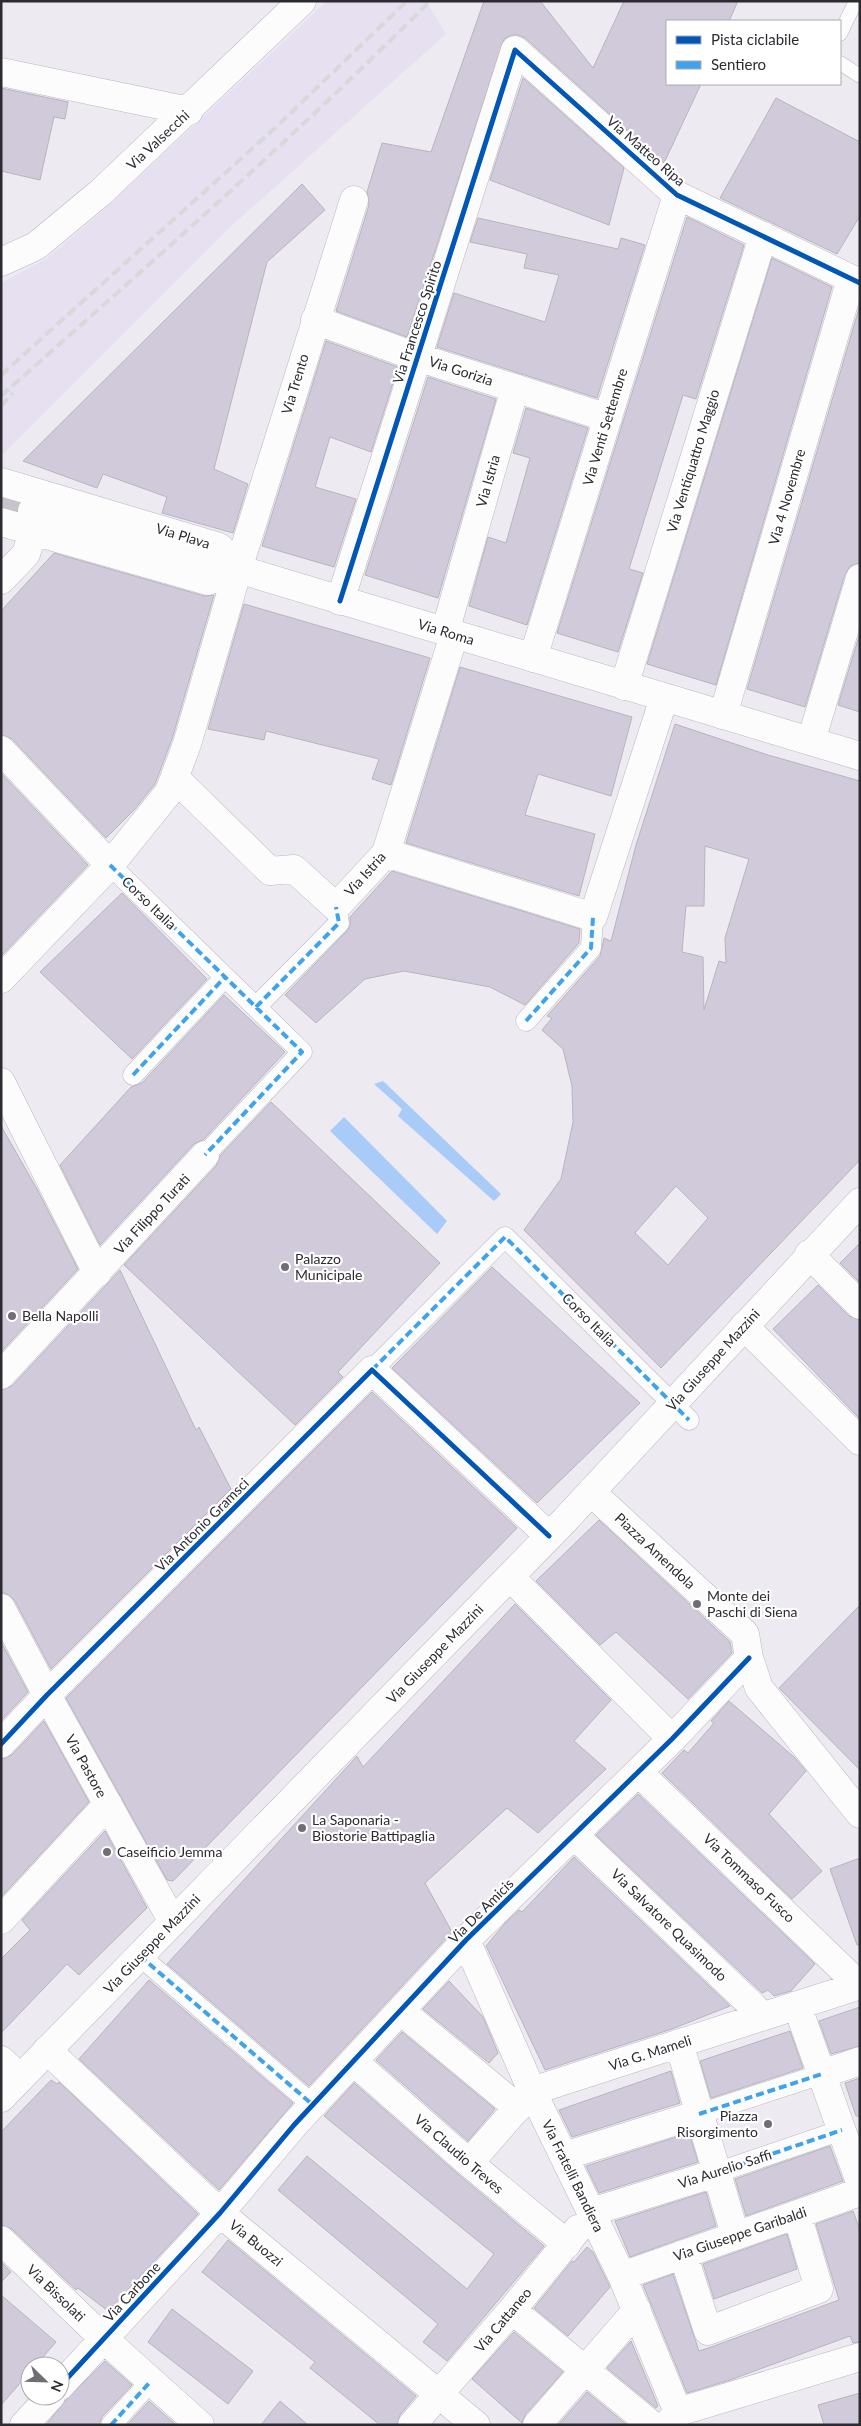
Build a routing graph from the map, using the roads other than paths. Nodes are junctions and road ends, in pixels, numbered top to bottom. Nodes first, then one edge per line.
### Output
1 (302, 1) edge
2 (856, 1) edge
3 (841, 32) edge
4 (515, 50) joint
5 (841, 64) edge
6 (1, 72) edge
7 (860, 76) edge
8 (189, 111) junction
9 (677, 195) junction
10 (354, 200) dead end
11 (762, 236) junction
12 (1, 262) edge
13 (856, 280) edge
14 (315, 320) junction
15 (417, 357) junction
16 (515, 388) junction
17 (608, 418) junction
18 (1, 482) edge
19 (32, 521) junction
20 (1, 522) edge
21 (238, 570) junction
22 (860, 578) edge
23 (1, 580) edge
24 (340, 601) junction
25 (450, 633) junction
26 (533, 658) junction
27 (624, 686) junction
28 (664, 698) junction
29 (723, 715) junction
30 (811, 741) junction
31 (1, 750) edge
32 (860, 756) edge
33 (175, 778) junction
34 (386, 853) junction
35 (110, 865) junction
36 (336, 907) junction
37 (593, 917) junction
38 (225, 977) junction
39 (1, 979) edge
40 (256, 1007) junction
41 (526, 1021) dead end
42 (302, 1052) joint
43 (133, 1075) dead end
44 (1, 1082) edge
45 (205, 1155) joint
46 (860, 1202) edge
47 (505, 1237) joint
48 (809, 1254) junction
49 (97, 1273) junction
50 (860, 1305) edge
51 (744, 1326) junction
52 (372, 1370) junction
53 (1, 1375) edge
54 (681, 1412) junction
55 (860, 1441) edge
56 (591, 1492) junction
57 (549, 1536) junction
58 (510, 1576) junction
59 (1, 1608) edge
60 (749, 1658) junction
61 (47, 1696) junction
62 (672, 1739) junction
63 (1, 1744) edge
64 (638, 1772) junction
65 (108, 1804) junction
66 (860, 1814) edge
67 (574, 1835) junction
68 (3, 1916) edge
69 (173, 1922) junction
70 (466, 1940) junction
71 (140, 1956) junction
72 (860, 1985) edge
73 (797, 2005) junction
74 (402, 2011) junction
75 (764, 2016) junction
76 (679, 2043) junction
77 (47, 2050) junction
78 (860, 2061) edge
79 (354, 2062) junction
80 (10, 2069) edge
81 (822, 2074) junction
82 (1, 2098) edge
83 (525, 2099) junction
84 (313, 2105) junction
85 (699, 2114) junction
86 (851, 2127) edge
87 (564, 2156) junction
88 (469, 2163) junction
89 (716, 2172) junction
90 (860, 2182) edge
91 (860, 2192) edge
92 (591, 2212) junction
93 (220, 2213) junction
94 (797, 2214) junction
95 (735, 2235) junction
96 (1, 2240) edge
97 (566, 2244) junction
98 (683, 2254) junction
99 (622, 2276) junction
100 (512, 2310) junction
101 (636, 2310) junction
102 (104, 2339) junction
103 (860, 2357) edge
104 (586, 2369) junction
105 (70, 2375) edge
106 (151, 2381) junction
107 (440, 2394) junction
108 (42, 2406) edge
109 (673, 2419) edge
110 (24, 2425) edge
111 (110, 2425) edge
112 (200, 2425) edge
113 (412, 2425) edge
114 (476, 2425) edge
115 (537, 2425) edge
116 (652, 2425) edge

1 - 8 street, Via Valsecchi
2 - 3 lane
4 - 9 street, Via Matteo Ripa
4 - 15 street, Via Francesco Spirito
5 - 7 lane
6 - 8 street
8 - 12 street, Via Valsecchi
9 - 11 street, Via Matteo Ripa
9 - 17 street, Via Venti Settembre
10 - 14 street, Via Trento
11 - 13 street, Via Matteo Ripa
11 - 27 street, Via Ventiquattro Maggio
13 - 29 street, Via 4 Novembre
14 - 15 street, Via Gorizia
14 - 21 street, Via Trento
15 - 16 street, Via Gorizia
15 - 24 street, Via Francesco Spirito
16 - 17 street, Via Gorizia
16 - 25 street, Via Istria
17 - 26 street, Via Venti Settembre
18 - 21 street, Via Plava
19 - 20 street
19 - 21 street, Via Roma
19 - 23 street
21 - 24 street, Via Roma
21 - 33 street
22 - 30 street
24 - 25 street, Via Roma
25 - 26 street, Via Roma
25 - 34 street, Via Istria
26 - 27 street, Via Roma
27 - 28 street, Via Roma
28 - 29 street, Via Roma
28 - 37 street
29 - 30 street, Via Roma
30 - 32 street, Via Roma
31 - 35 street, Corso Italia
33 - 35 street
33 - 36 street, Via Istria
34 - 36 street, Via Istria
34 - 37 street
35 - 38 street, Corso Italia
35 - 39 street
36 - 40 street
37 - 41 street
38 - 40 street, Corso Italia
38 - 43 street
40 - 42 street, Corso Italia
42 - 45 street, Via Filippo Turati
44 - 49 street
45 - 49 street, Via Filippo Turati
46 - 48 street, Via Giuseppe Mazzini
47 - 52 street, Via Antonio Gramsci
47 - 54 street, Corso Italia
48 - 50 street
48 - 51 street, Via Giuseppe Mazzini
49 - 53 street, Via Filippo Turati
51 - 54 street, Via Giuseppe Mazzini
51 - 55 street
52 - 57 street
52 - 61 street, Via Antonio Gramsci
54 - 56 street, Via Giuseppe Mazzini
56 - 57 street, Via Giuseppe Mazzini
56 - 60 street, Piazza Amendola
57 - 58 street, Via Giuseppe Mazzini
58 - 62 street
58 - 69 street, Via Giuseppe Mazzini
59 - 61 street, Via Pastore
60 - 62 street, Via De Amicis
60 - 66 street, Piazza Amendola
61 - 63 street, Via Antonio Gramsci
61 - 65 street, Via Pastore
62 - 64 street, Via De Amicis
64 - 67 street, Via De Amicis
64 - 72 street, Via Tommaso Fusco
65 - 68 street
65 - 69 street, Via Pastore
67 - 70 street, Via De Amicis
67 - 75 street, Via Salvatore Quasimodo
69 - 71 street, Via Giuseppe Mazzini
70 - 74 street, Via De Amicis
70 - 83 street, Via Fratelli Bandiera
71 - 77 street, Via Giuseppe Mazzini
71 - 84 street
72 - 73 street, Via G. Mameli
73 - 75 street, Via G. Mameli
73 - 81 street
74 - 79 street, Via De Amicis
74 - 83 street
75 - 76 street, Via G. Mameli
76 - 83 street, Via G. Mameli
76 - 85 street
77 - 80 street, Via Giuseppe Mazzini
77 - 93 street, Via Buozzi
78 - 81 street
79 - 84 street, Via De Amicis
79 - 88 street, Via Claudio Treves
80 - 82 street, Via Giuseppe Mazzini
81 - 85 street
81 - 86 street
83 - 87 street, Via Fratelli Bandiera
83 - 88 street
84 - 93 street, Via De Amicis
85 - 87 street
85 - 89 street
86 - 89 street, Via Aurelio Saffi
86 - 90 street
87 - 92 street, Via Fratelli Bandiera
88 - 97 street, Via Claudio Treves
89 - 92 street, Via Aurelio Saffi
89 - 95 street
91 - 94 street, Via Giuseppe Garibaldi
92 - 97 street, Via Cattaneo
92 - 99 street, Via Fratelli Bandiera
93 - 102 street, Via Carbone
93 - 107 street, Via Buozzi
94 - 95 street, Via Giuseppe Garibaldi
94 - 98 street
95 - 98 street, Via Giuseppe Garibaldi
96 - 102 street, Via Bissolati
97 - 100 street, Via Cattaneo
98 - 99 street, Via Giuseppe Garibaldi
99 - 101 street, Via Fratelli Bandiera
100 - 104 street
100 - 107 street, Via Cattaneo
101 - 104 street
101 - 109 street, Via Fratelli Bandiera
102 - 105 street, Via Carbone
102 - 106 street, Via Bissolati
103 - 109 street
104 - 115 street
104 - 116 street
106 - 111 street
106 - 112 street, Via Bissolati
107 - 113 street, Via Cattaneo
107 - 114 street, Via Buozzi
108 - 110 street

